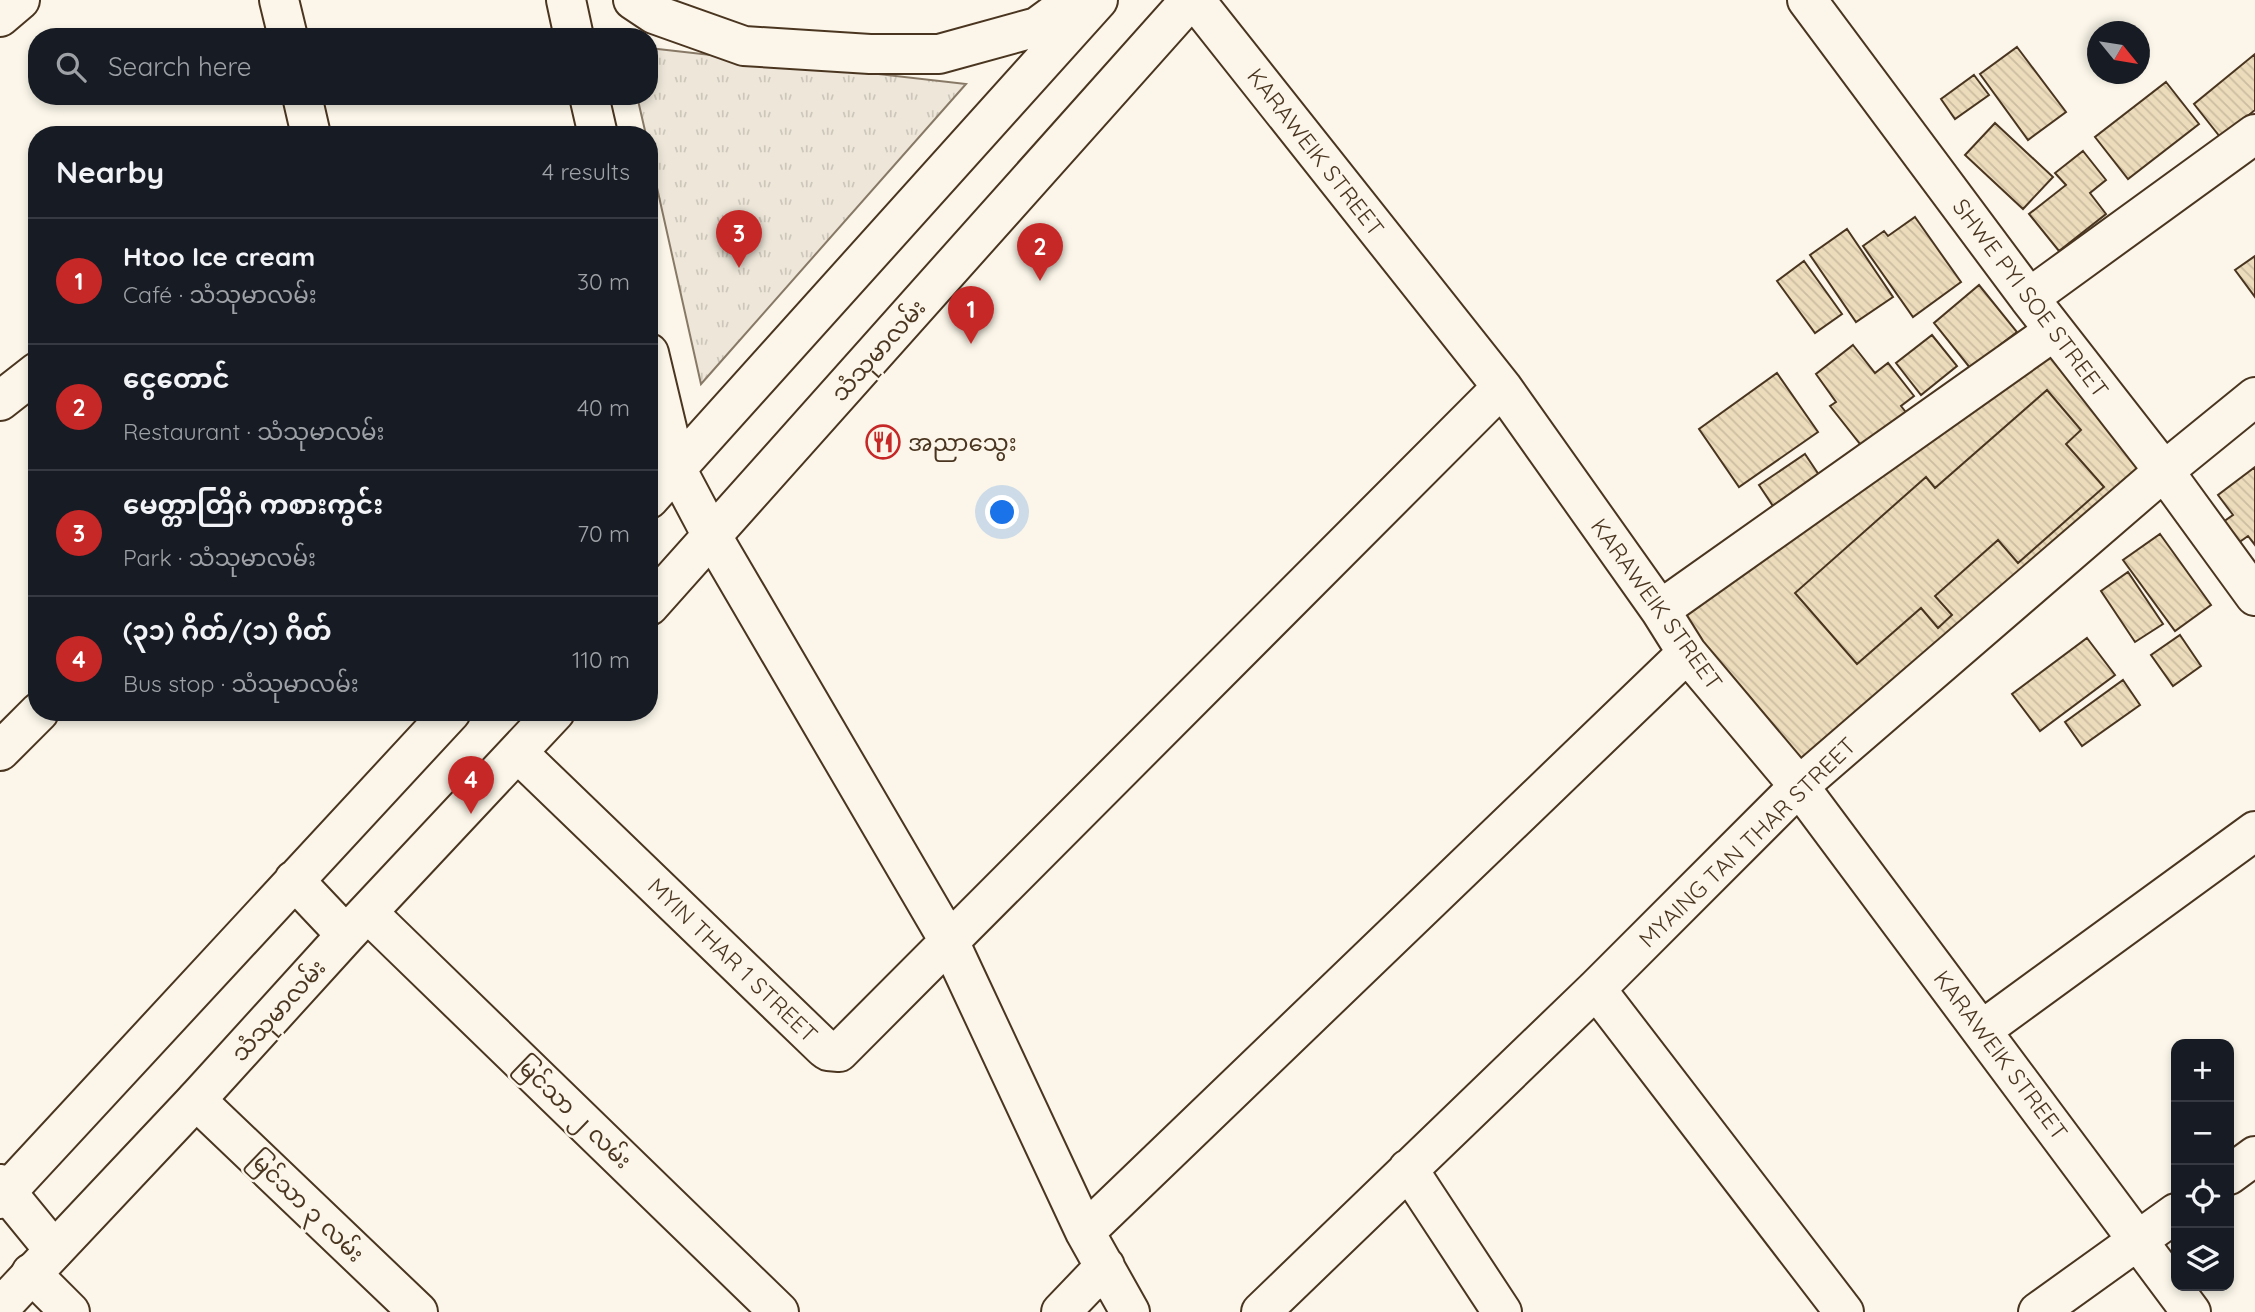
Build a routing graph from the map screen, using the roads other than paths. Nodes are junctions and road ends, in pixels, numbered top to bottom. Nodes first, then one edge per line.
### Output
1 (20, 0) edge
2 (279, 0) edge
3 (566, 0) edge
4 (633, 0) edge
5 (1074, 0) edge
6 (1098, 0) edge
7 (1193, 0) edge
8 (1807, 0) edge
9 (0, 18) edge
10 (286, 28) edge
11 (572, 28) edge
12 (304, 105) edge
13 (591, 105) edge
14 (309, 126) edge
15 (596, 126) edge
16 (2255, 134) edge
17 (2029, 298) junction
18 (2054, 331) junction
19 (28, 379) edge
20 (1502, 387) junction
21 (658, 391) edge
22 (2255, 397) edge
23 (0, 401) edge
24 (677, 470) junction
25 (2164, 471) junction
26 (658, 490) edge
27 (712, 536) junction
28 (658, 596) edge
29 (2255, 596) edge
30 (1660, 610) junction
31 (1687, 653) junction
32 (30, 721) edge
33 (443, 721) edge
34 (547, 721) edge
35 (0, 751) edge
36 (518, 753) junction
37 (1798, 786) junction
38 (2255, 831) edge
39 (295, 880) junction
40 (357, 924) junction
41 (949, 941) junction
42 (1596, 989) junction
43 (1982, 1030) junction
44 (196, 1100) junction
45 (2255, 1156) edge
46 (1408, 1170) junction
47 (2234, 1171) edge
48 (2, 1192) edge
49 (2171, 1217) edge
50 (1085, 1233) junction
51 (2139, 1240) junction
52 (43, 1262) junction
53 (1105, 1266) junction
54 (0, 1308) edge
55 (70, 1312) edge
56 (418, 1312) edge
57 (779, 1312) edge
58 (1061, 1312) edge
59 (1130, 1312) edge
60 (1261, 1312) edge
61 (1502, 1312) edge
62 (1844, 1312) edge
63 (2038, 1312) edge
64 (2191, 1312) edge

1 - 9 street
2 - 10 street
3 - 11 street
4 - 5 street
6 - 24 street
7 - 20 street, KARAWEIK STREET
7 - 27 street, သံသုမာလမ်း
8 - 17 street, SHWE PYI SOE STREET
12 - 14 street
13 - 15 street
16 - 17 street
17 - 18 street, SHWE PYI SOE STREET
18 - 25 street, SHWE PYI SOE STREET
18 - 30 street
19 - 23 street
20 - 30 street, KARAWEIK STREET
20 - 41 street
21 - 24 street
22 - 25 street, MYAING TAN THAR STREET
24 - 26 street
24 - 27 street
25 - 29 street, SHWE PYI SOE STREET
25 - 37 street, MYAING TAN THAR STREET
27 - 28 street, သံသုမာလမ်း
27 - 41 street
30 - 31 street, KARAWEIK STREET
31 - 37 street, KARAWEIK STREET
31 - 50 street
32 - 35 street
33 - 39 street
34 - 36 street, သံသုမာလမ်း
36 - 40 street, သံသုမာလမ်း
36 - 41 street, MYIN THAR 1 STREET
37 - 42 street, MYAING TAN THAR STREET
37 - 43 street, KARAWEIK STREET
38 - 43 street
39 - 40 street, မြင်သာ ၂ လမ်း
39 - 48 street
40 - 44 street, သံသုမာလမ်း
40 - 57 street, မြင်သာ ၂ လမ်း
41 - 50 street
42 - 46 street, MYAING TAN THAR STREET
42 - 62 street
43 - 51 street, KARAWEIK STREET
44 - 52 street, သံသုမာလမ်း
44 - 56 street, မြင်သာ ၃ လမ်း
45 - 47 street
46 - 60 street, MYAING TAN THAR STREET
46 - 61 street
48 - 52 street
49 - 51 street
50 - 53 street
51 - 63 street
51 - 64 street, KARAWEIK STREET
52 - 54 street, သံသုမာလမ်း
52 - 55 street
53 - 58 street
53 - 59 street

